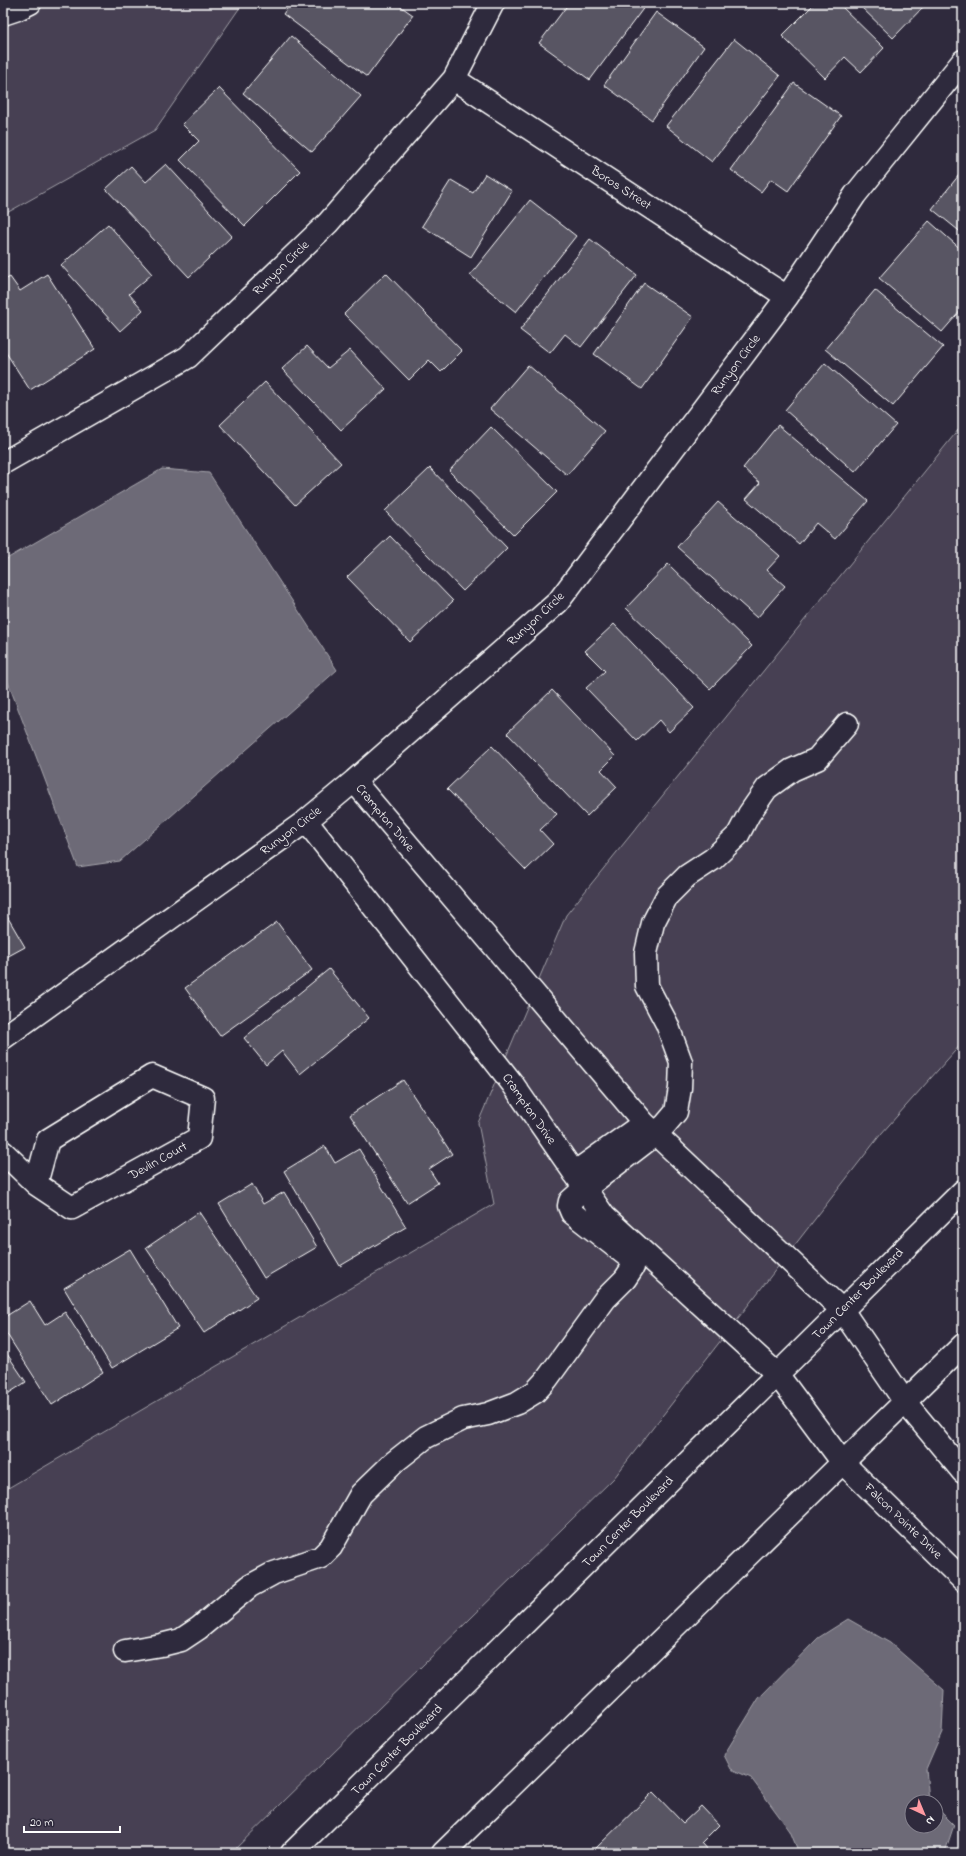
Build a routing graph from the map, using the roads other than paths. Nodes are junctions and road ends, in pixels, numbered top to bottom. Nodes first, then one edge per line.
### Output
1 (30, 3) edge
2 (493, 3) edge
3 (3, 14) edge
4 (963, 61) edge
5 (454, 79) junction
6 (787, 297) junction
7 (3, 463) edge
8 (847, 724) dead end
9 (354, 781) junction
10 (306, 821) junction
11 (3, 1038) edge
12 (650, 1128) junction
13 (3, 1152) edge
14 (580, 1181) junction
15 (36, 1184) junction
16 (963, 1191) edge
17 (842, 1310) junction
18 (963, 1345) edge
19 (778, 1374) junction
20 (905, 1402) junction
21 (843, 1463) junction
22 (963, 1472) edge
23 (963, 1580) edge
24 (125, 1651) dead end
25 (292, 1853) edge
26 (443, 1853) edge

1 - 3 street
2 - 5 street, Runyon Circle
4 - 6 street, Runyon Circle
5 - 6 street, Boros Street
5 - 7 street, Runyon Circle
6 - 9 street, Runyon Circle
8 - 12 street
9 - 10 street, Runyon Circle
9 - 12 street, Crampton Drive
10 - 11 street, Runyon Circle
10 - 14 street, Crampton Drive
12 - 14 street
12 - 17 street, Crampton Drive
13 - 15 street, Devlin Court
14 - 19 street, Crampton Drive
14 - 24 street
15 - 15 street, Devlin Court
16 - 17 street, Town Center Boulevard
17 - 19 street, Town Center Boulevard
17 - 20 street, Crampton Drive
18 - 20 street
19 - 21 street, Falcon Pointe Drive
19 - 25 street, Town Center Boulevard
20 - 21 street
20 - 22 street
21 - 23 street, Falcon Pointe Drive
21 - 26 street

